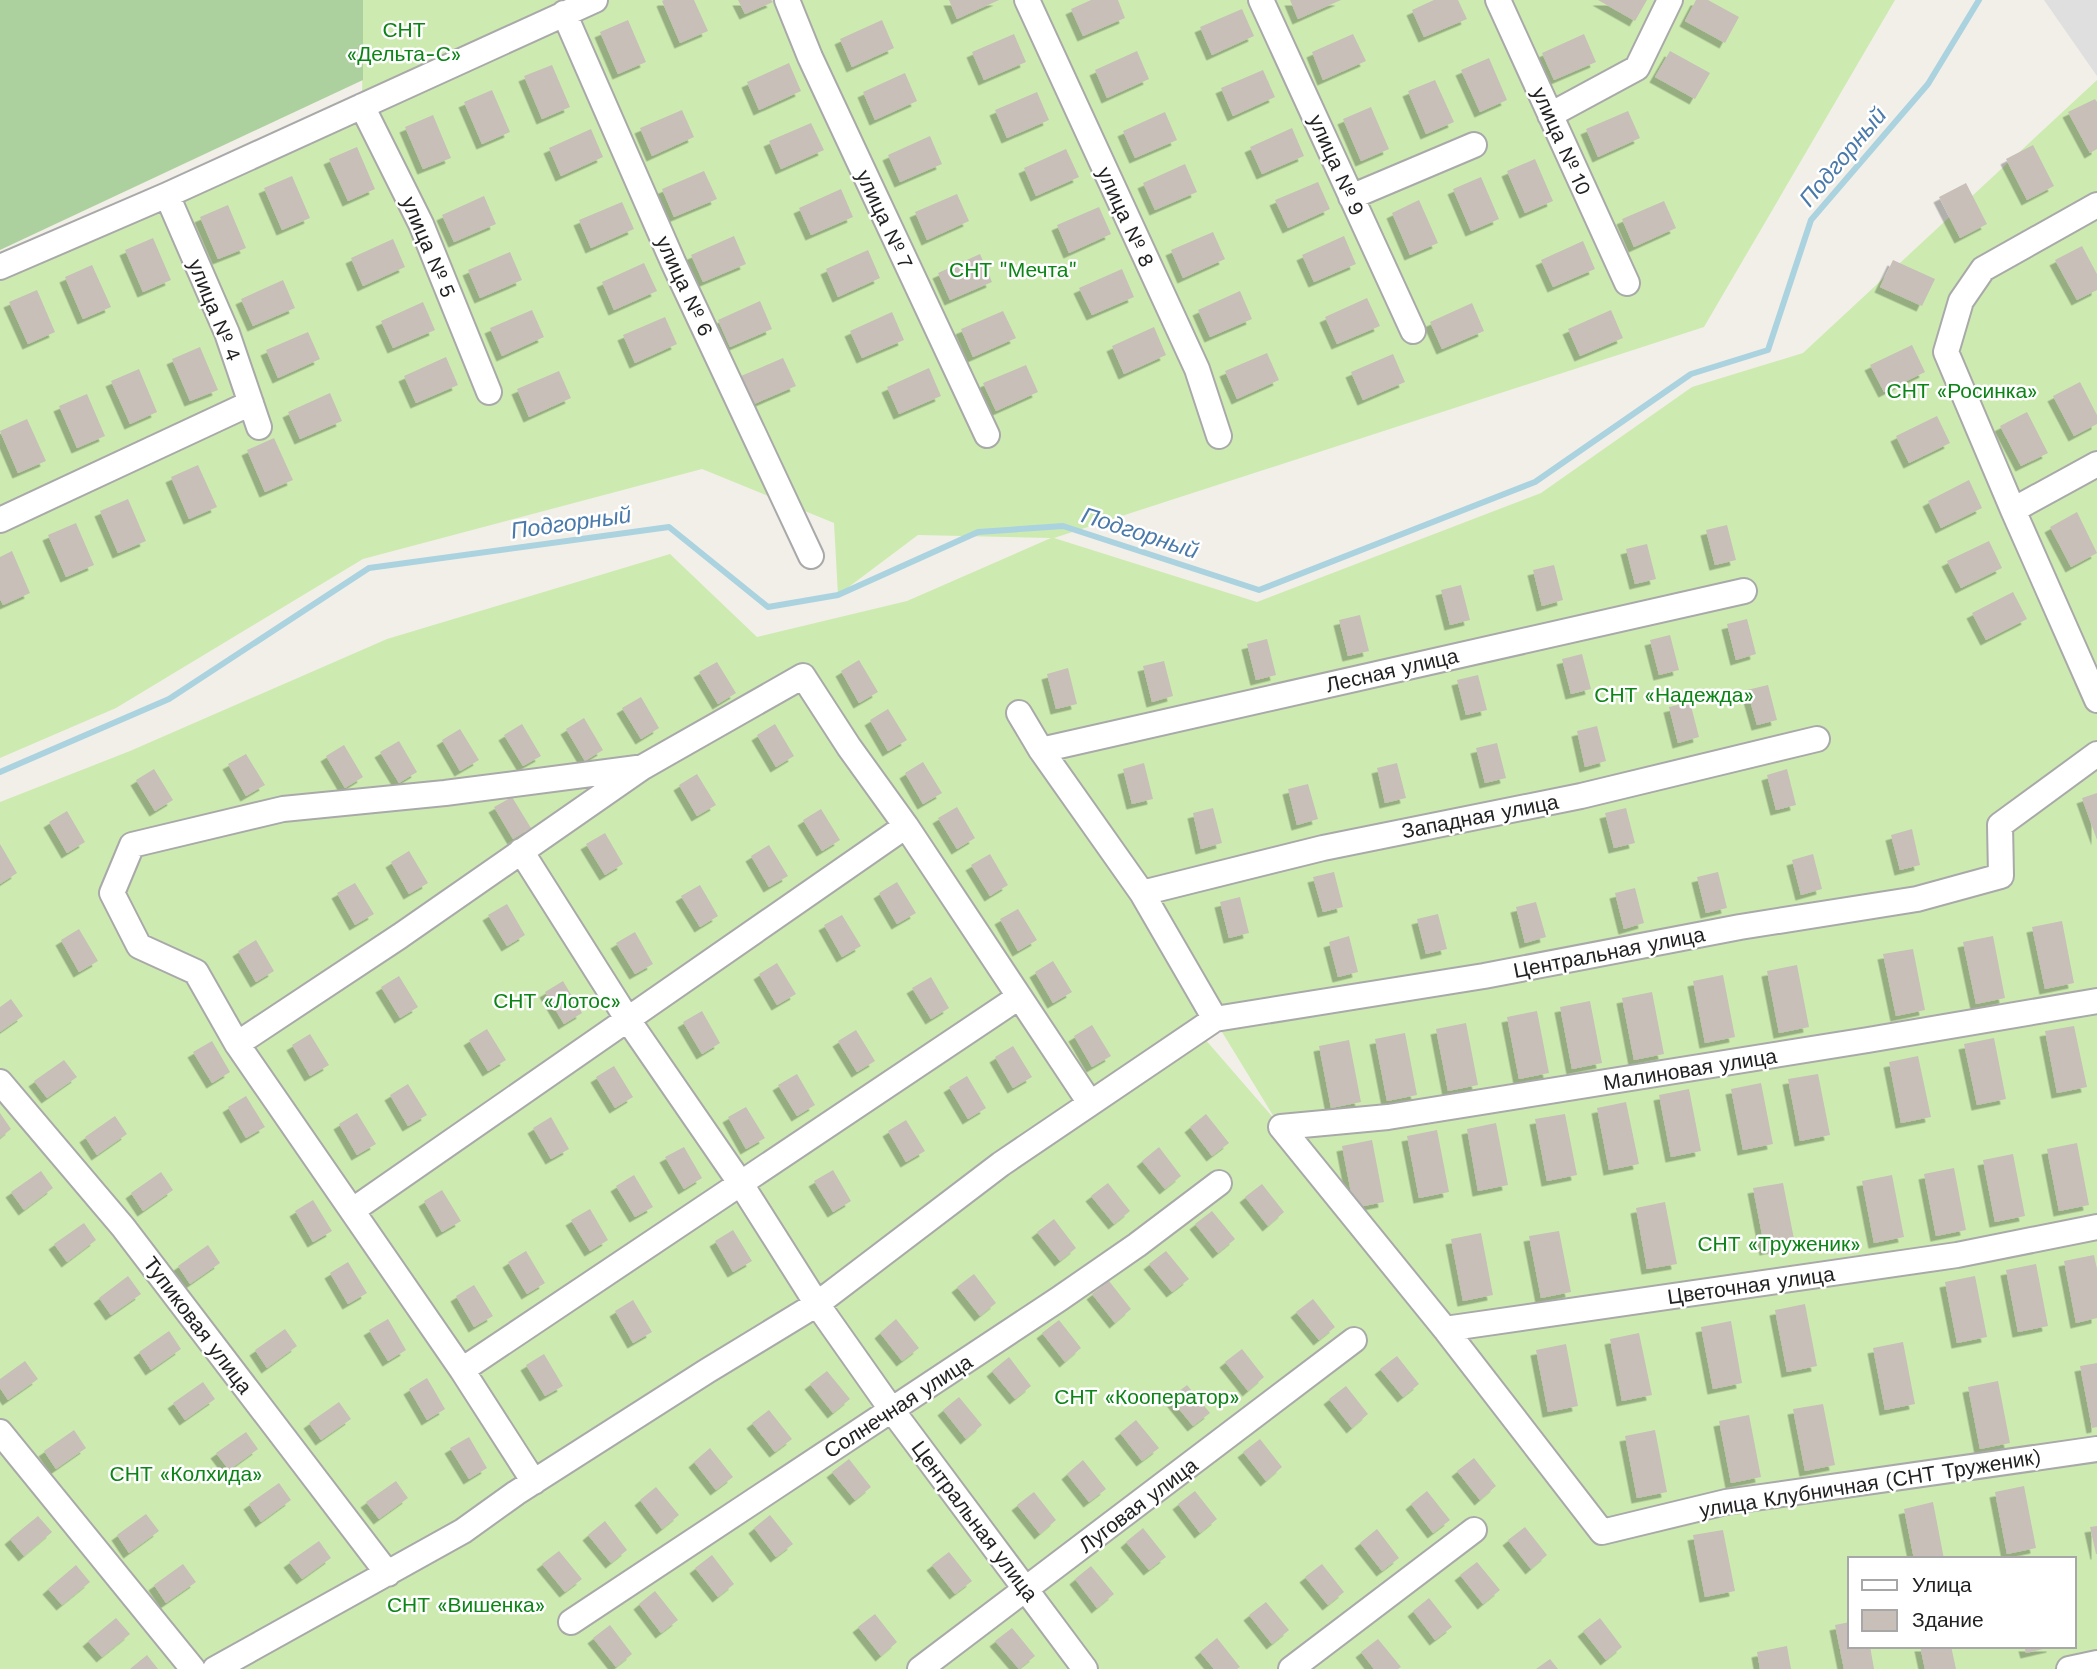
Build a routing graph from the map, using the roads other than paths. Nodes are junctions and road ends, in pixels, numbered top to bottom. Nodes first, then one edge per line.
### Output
1 (595, 0) edge
2 (787, 0) edge
3 (1027, 0) edge
4 (1261, 0) edge
5 (1498, 0) edge
6 (1670, 0) edge
7 (564, 13) junction
8 (362, 106) junction
9 (1550, 115) junction
10 (1474, 145) dead end
11 (167, 195) junction
12 (1351, 197) junction
13 (2097, 205) edge
14 (0, 267) edge
15 (1627, 283) dead end
16 (1413, 331) dead end
17 (489, 392) dead end
18 (251, 403) junction
19 (259, 427) dead end
20 (987, 435) dead end
21 (1219, 436) dead end
22 (2097, 464) edge
23 (2013, 510) junction
24 (0, 520) edge
25 (811, 556) dead end
26 (1744, 591) dead end
27 (2097, 700) edge
28 (1019, 713) dead end
29 (1817, 739) dead end
30 (1041, 750) junction
31 (2097, 754) edge
32 (643, 767) junction
33 (906, 826) junction
34 (522, 851) junction
35 (1143, 893) junction
36 (1019, 997) junction
37 (2097, 1001) edge
38 (1215, 1019) junction
39 (628, 1020) junction
40 (237, 1044) junction
41 (0, 1082) edge
42 (1090, 1102) junction
43 (1219, 1183) dead end
44 (741, 1184) junction
45 (353, 1210) junction
46 (2097, 1227) edge
47 (817, 1304) junction
48 (1445, 1329) junction
49 (1354, 1340) dead end
50 (462, 1370) junction
51 (891, 1409) junction
52 (0, 1432) edge
53 (2097, 1449) edge
54 (534, 1482) junction
55 (1474, 1530) dead end
56 (388, 1574) junction
57 (1027, 1590) junction
58 (571, 1622) dead end
59 (2097, 1663) edge
60 (193, 1669) edge
61 (215, 1669) edge
62 (920, 1669) edge
63 (1085, 1669) edge
64 (1291, 1669) edge
65 (2069, 1669) edge

1 - 7 street
2 - 20 street, улица № 7
3 - 21 street, улица № 8
4 - 12 street, улица № 9
5 - 9 street, улица № 10
6 - 9 street
7 - 8 street
7 - 25 street, улица № 6
8 - 11 street
8 - 17 street, улица № 5
9 - 15 street, улица № 10
10 - 12 street
11 - 14 street
11 - 18 street, улица № 4
12 - 16 street, улица № 9
13 - 23 street
18 - 19 street, улица № 4
18 - 24 street
22 - 23 street
23 - 27 street
26 - 30 street, Лесная улица
28 - 30 street
29 - 35 street, Западная улица
30 - 35 street
31 - 38 street, Центральная улица
32 - 33 street
32 - 34 street
32 - 40 street
33 - 36 street
33 - 39 street
34 - 39 street, Центральная улица
34 - 40 street
35 - 38 street
36 - 42 street
36 - 44 street
37 - 48 street, Малиновая улица
38 - 42 street
39 - 44 street, Центральная улица
39 - 45 street
40 - 45 street
41 - 56 street, Тупиковая улица
42 - 47 street
43 - 51 street, Солнечная улица
44 - 47 street, Центральная улица
44 - 50 street
45 - 50 street
46 - 48 street, Цветочная улица
47 - 51 street, Центральная улица
47 - 54 street
48 - 53 street, улица Клубничная (СНТ Труженик)
49 - 57 street, Луговая улица
50 - 54 street
51 - 57 street, Центральная улица
51 - 58 street, Солнечная улица
52 - 60 street
54 - 56 street
55 - 64 street
56 - 61 street
57 - 62 street, Луговая улица
57 - 63 street, Центральная улица
59 - 65 street

